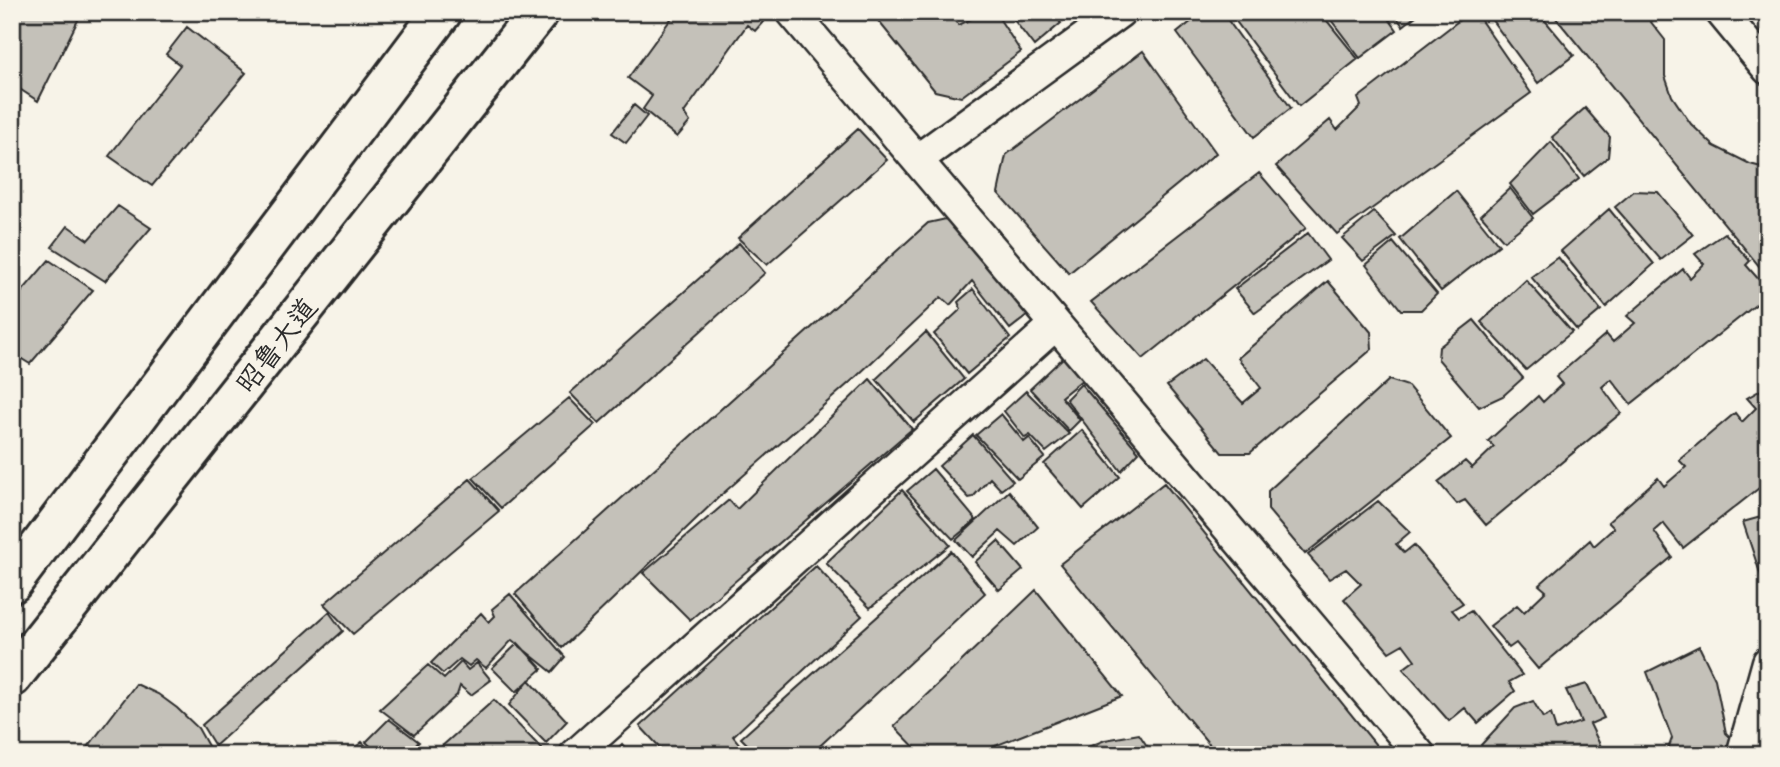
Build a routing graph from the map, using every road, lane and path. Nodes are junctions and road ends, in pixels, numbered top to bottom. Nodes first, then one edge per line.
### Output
1 (442, 12) edge
2 (539, 12) edge
3 (792, 12) edge
4 (1120, 12) edge
5 (1721, 12) edge
6 (1768, 69) edge
7 (917, 160) junction
8 (1055, 326) junction
9 (12, 583) edge
10 (1768, 662) edge
11 (12, 677) edge
12 (575, 755) edge
13 (1420, 755) edge
14 (1742, 755) edge

1 - 9 highway
2 - 11 highway, 昭鲁大道
3 - 7 street
4 - 7 street
5 - 6 street
7 - 8 street
8 - 12 street
8 - 13 street
10 - 14 street

